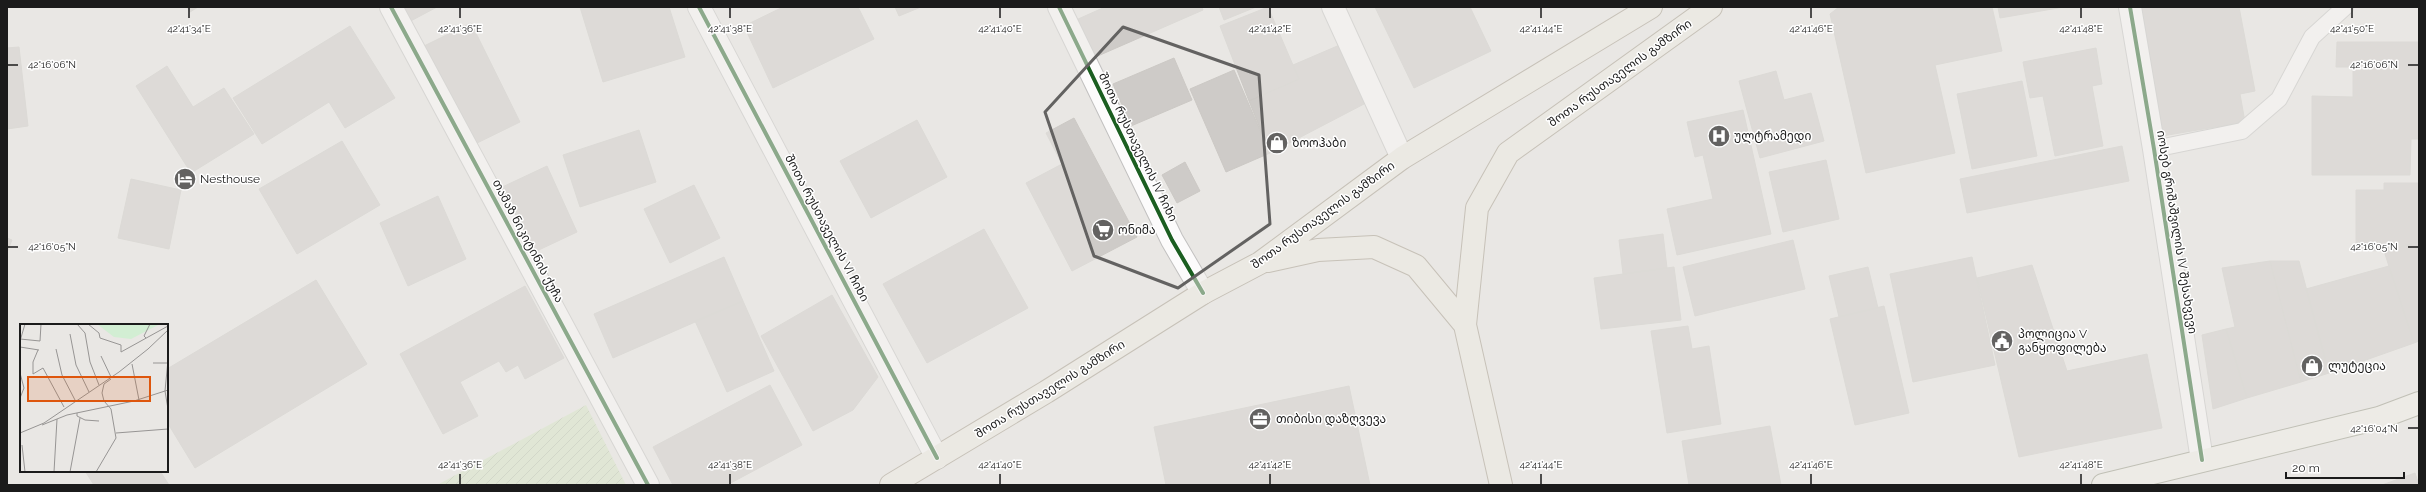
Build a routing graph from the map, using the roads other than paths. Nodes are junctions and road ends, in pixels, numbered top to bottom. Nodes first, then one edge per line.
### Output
1 (391, 7) edge
2 (699, 7) edge
3 (1059, 7) edge
4 (1333, 7) edge
5 (1712, 7) edge
6 (2130, 7) edge
7 (2345, 7) edge
8 (1649, 8) edge
9 (2154, 149) junction
10 (1402, 158) junction
11 (1260, 263) junction
12 (1203, 293) junction
13 (1465, 326) junction
14 (2419, 402) edge
15 (937, 458) junction
16 (2202, 460) junction
17 (1503, 483) edge
18 (648, 485) edge
19 (891, 485) edge
20 (2103, 485) edge

1 - 18 street, თამაზ ნიკიტინის ქუჩა
2 - 15 street, შოთა რუსთაველის VI ჩიხი
3 - 12 street, შოთა რუსთაველის IV ჩიხი
4 - 10 street
5 - 13 main road, შოთა რუსთაველის გამზირი
6 - 9 street, იოსებ გრიშაშვილის IV შესახვევი
7 - 9 lane
8 - 10 main road, შოთა რუსთაველის გამზირი
9 - 16 street, იოსებ გრიშაშვილის IV შესახვევი
10 - 11 main road, შოთა რუსთაველის გამზირი
11 - 12 main road, შოთა რუსთაველის გამზირი
11 - 13 main road
12 - 15 main road, შოთა რუსთაველის გამზირი
13 - 17 main road
14 - 16 main road
15 - 19 main road, შოთა რუსთაველის გამზირი
16 - 20 main road

